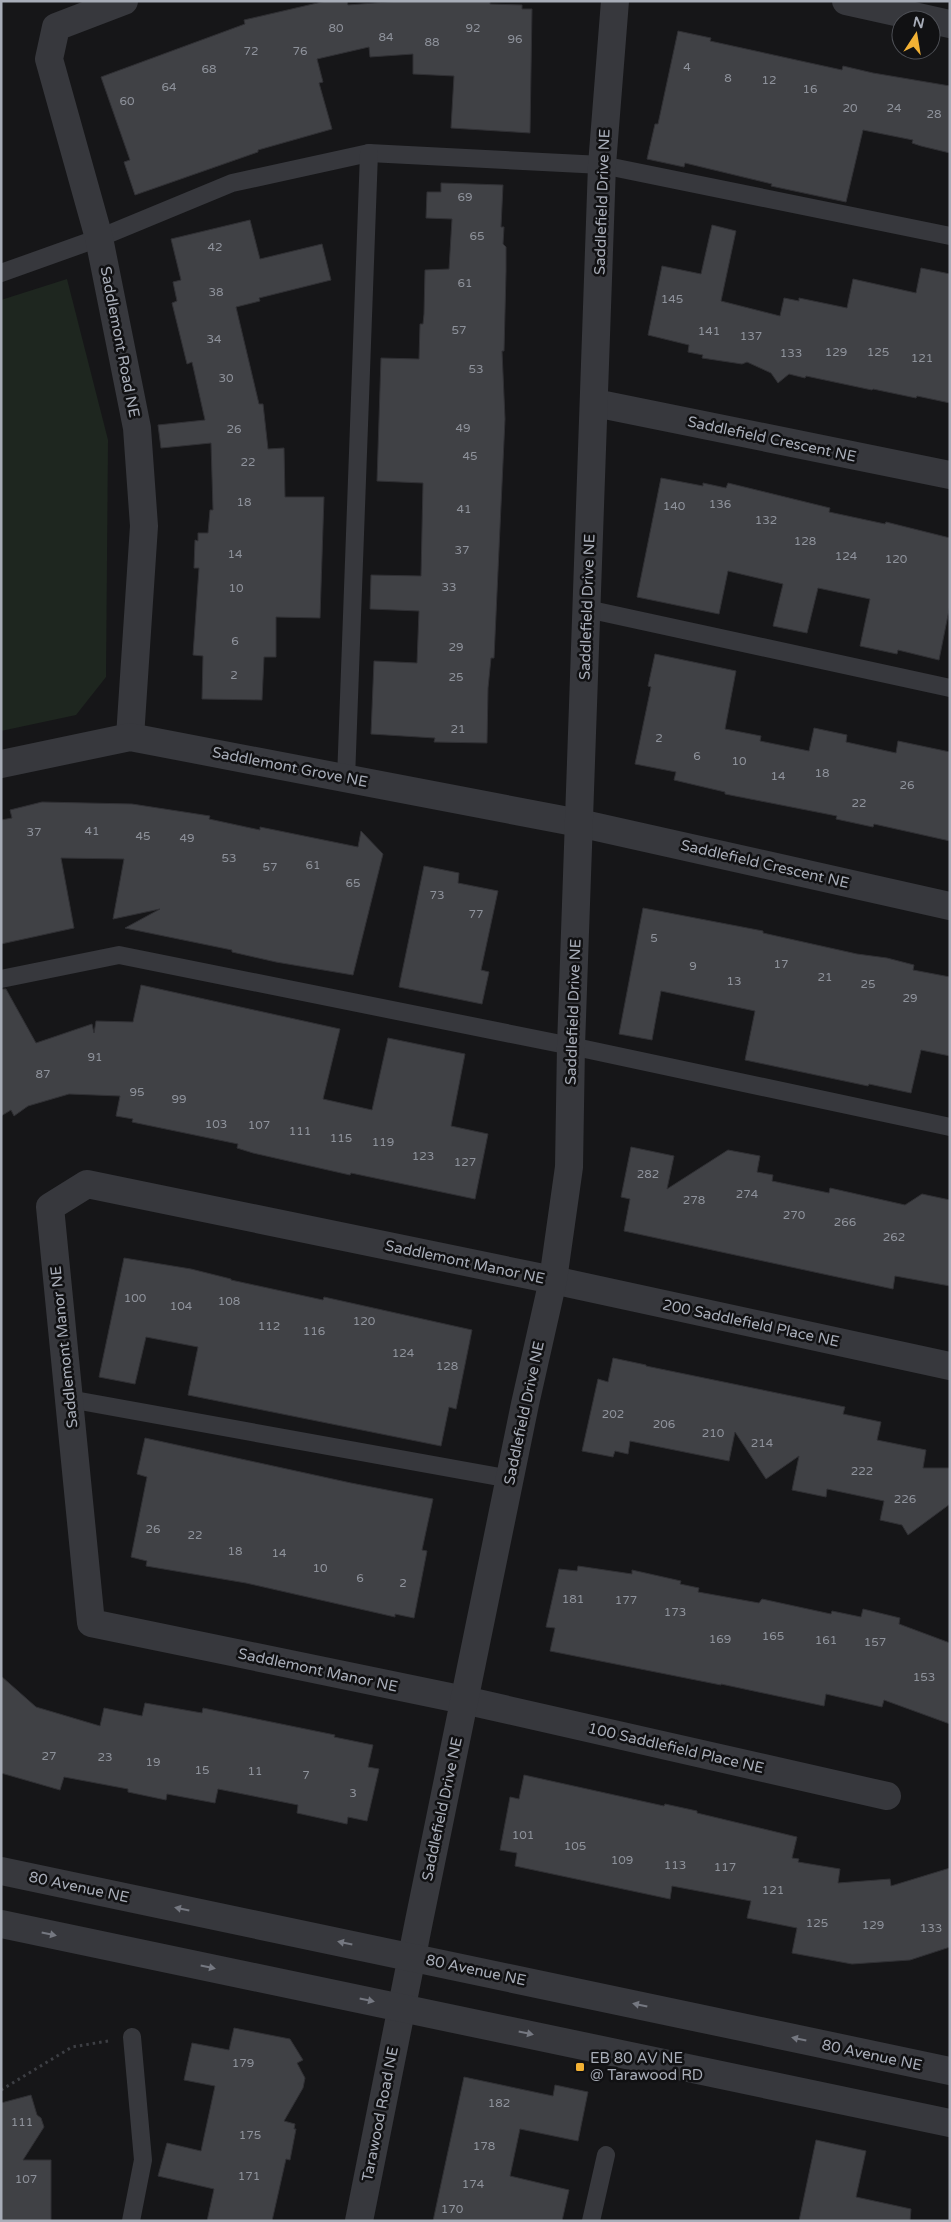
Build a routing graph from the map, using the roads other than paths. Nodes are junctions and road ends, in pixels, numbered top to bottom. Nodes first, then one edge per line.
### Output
1 (124, 1) edge
2 (615, 1) edge
3 (846, 1) edge
4 (950, 24) edge
5 (369, 153) junction
6 (602, 165) junction
7 (950, 236) edge
8 (99, 238) junction
9 (1, 273) edge
10 (595, 403) junction
11 (950, 475) edge
12 (587, 609) junction
13 (950, 688) edge
14 (130, 736) junction
15 (1, 764) edge
16 (346, 778) junction
17 (580, 822) junction
18 (950, 906) edge
19 (1, 979) edge
20 (571, 1046) junction
21 (950, 1127) edge
22 (553, 1280) junction
23 (950, 1366) edge
24 (69, 1399) junction
25 (510, 1479) junction
26 (464, 1700) junction
27 (887, 1796) dead end
28 (1, 1871) edge
29 (1, 1924) edge
30 (412, 1957) junction
31 (402, 2007) junction
32 (132, 2038) road end
33 (950, 2072) edge
34 (950, 2123) edge
35 (606, 2155) dead end
36 (131, 2221) edge
37 (359, 2221) edge
38 (592, 2221) edge

1 - 8 street, Saddlemont Road NE
2 - 6 street, Saddlefield Drive NE
3 - 4 street
5 - 6 lane
5 - 8 lane
5 - 16 lane
6 - 7 lane
6 - 10 street, Saddlefield Drive NE
8 - 9 lane
8 - 14 street, Saddlemont Road NE
10 - 11 street, Saddlefield Crescent NE
10 - 12 street, Saddlefield Drive NE
12 - 13 lane
12 - 17 street, Saddlefield Drive NE
14 - 15 street, Saddlemont Grove NE
14 - 16 street, Saddlemont Grove NE
16 - 17 street, Saddlemont Grove NE
17 - 18 street, Saddlefield Crescent NE
17 - 20 street, Saddlefield Drive NE
19 - 20 lane
20 - 21 lane
20 - 22 street, Saddlefield Drive NE
22 - 23 street, 200 Saddlefield Place NE
22 - 24 street, Saddlemont Manor NE
22 - 25 street, Saddlefield Drive NE
24 - 25 lane
24 - 26 street, Saddlemont Manor NE
25 - 26 street, Saddlefield Drive NE
26 - 27 street, 100 Saddlefield Place NE
26 - 30 street, Saddlefield Drive NE
30 -> 28 street, 80 Avenue NE
29 -> 31 street
30 - 31 street, Saddlefield Drive NE
33 -> 30 street, 80 Avenue NE
31 -> 34 street
31 - 37 street, Tarawood Road NE
32 - 36 lane
35 - 38 lane

